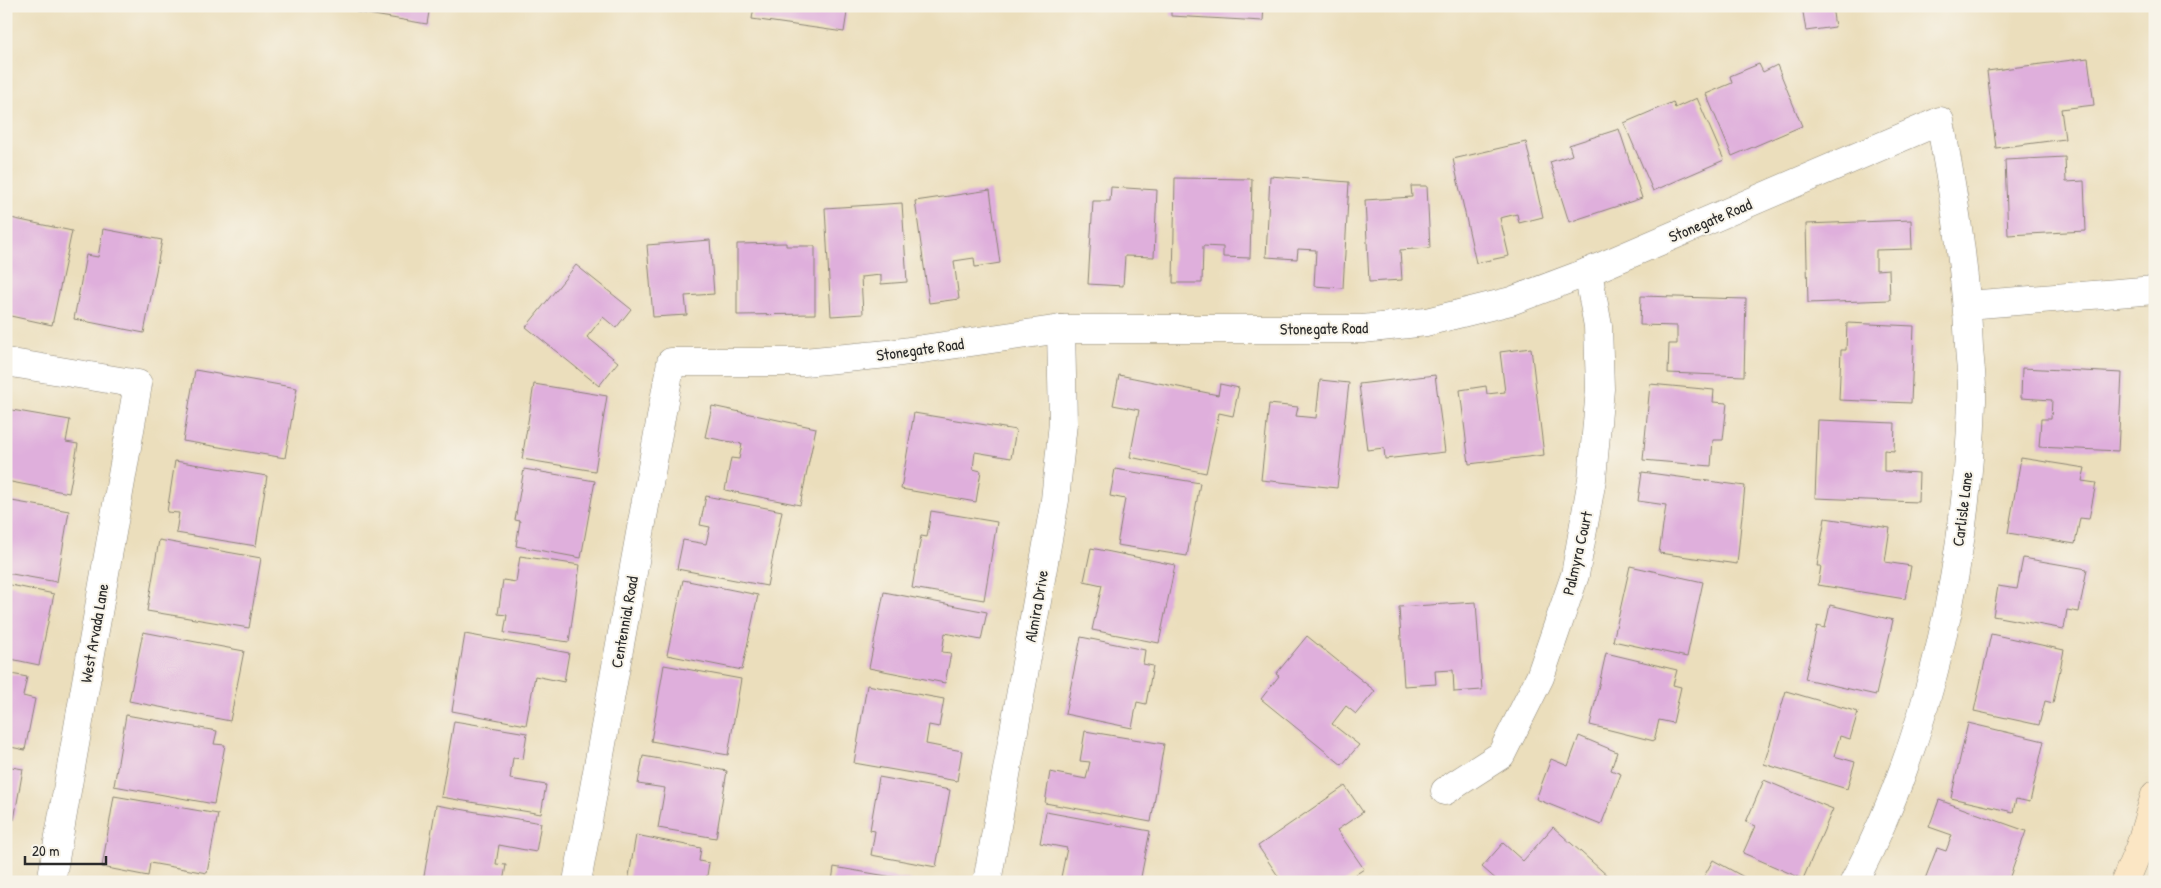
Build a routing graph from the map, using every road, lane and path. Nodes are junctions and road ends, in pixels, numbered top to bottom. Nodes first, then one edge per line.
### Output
1 (1940, 121) joint
2 (1588, 272) junction
3 (2155, 290) edge
4 (1967, 305) junction
5 (1061, 329) junction
6 (6, 362) edge
7 (671, 362) joint
8 (1445, 791) dead end
9 (2155, 794) edge
10 (2147, 848) edge
11 (51, 882) edge
12 (577, 882) edge
13 (987, 882) edge
14 (1854, 882) edge
15 (2125, 882) edge

1 - 2 street, Stonegate Road
1 - 4 street, Carlisle Lane
2 - 5 street, Stonegate Road
2 - 8 street, Palmyra Court
3 - 4 street
4 - 14 street, Carlisle Lane
5 - 7 street, Stonegate Road
5 - 13 street, Almira Drive
6 - 11 street, West Arvada Lane
7 - 12 street, Centennial Road
9 - 10 street
10 - 15 street

